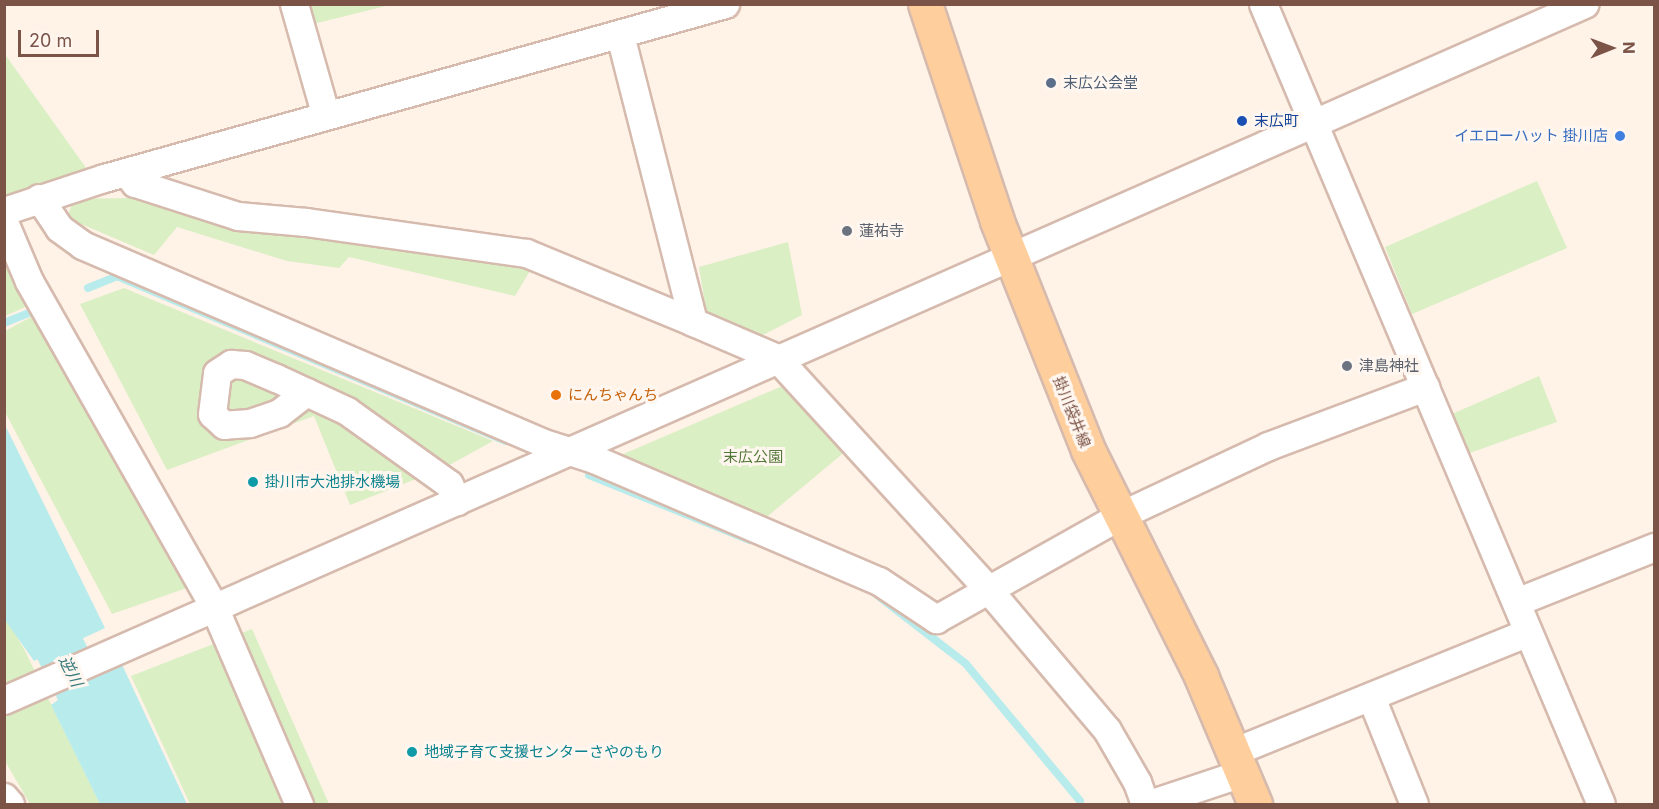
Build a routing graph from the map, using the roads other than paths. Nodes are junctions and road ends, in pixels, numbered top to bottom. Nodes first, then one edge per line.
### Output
1 (294, 4) edge
2 (725, 4) edge
3 (925, 4) edge
4 (1263, 4) edge
5 (1584, 4) edge
6 (656, 14) edge
7 (620, 35) junction
8 (326, 116) junction
9 (1313, 124) junction
10 (126, 172) junction
11 (39, 198) junction
12 (4, 211) edge
13 (4, 222) edge
14 (1010, 256) junction
15 (693, 322) junction
16 (777, 358) junction
17 (1425, 387) junction
18 (306, 392) dead end
19 (568, 452) junction
20 (457, 501) junction
21 (1121, 515) junction
22 (1654, 547) edge
23 (987, 588) junction
24 (1516, 602) junction
25 (204, 612) junction
26 (1528, 632) junction
27 (1371, 697) junction
28 (4, 700) edge
29 (1237, 762) junction
30 (4, 796) edge
31 (10, 804) edge
32 (299, 804) edge
33 (1147, 804) edge
34 (1255, 804) edge
35 (1414, 804) edge
36 (1601, 804) edge

1 - 8 street
2 - 6 street
3 - 14 main road, 掛川袋井線
4 - 9 street
5 - 9 street
6 - 7 street
7 - 8 street
7 - 15 street
8 - 10 street
9 - 14 street
9 - 17 street
10 - 11 street
10 - 15 street
11 - 12 street
11 - 19 street
13 - 25 street
14 - 16 street
14 - 21 main road, 掛川袋井線
15 - 16 street
16 - 19 street
16 - 23 street
17 - 21 street
17 - 24 street
18 - 20 street
19 - 20 street
19 - 23 street
20 - 25 street
21 - 23 street
21 - 29 main road, 掛川袋井線
22 - 24 street
23 - 33 street
24 - 26 street
25 - 28 street
25 - 32 street
26 - 27 street
26 - 36 street
27 - 29 street
27 - 35 street
29 - 33 street
29 - 34 main road, 掛川袋井線
30 - 31 street

